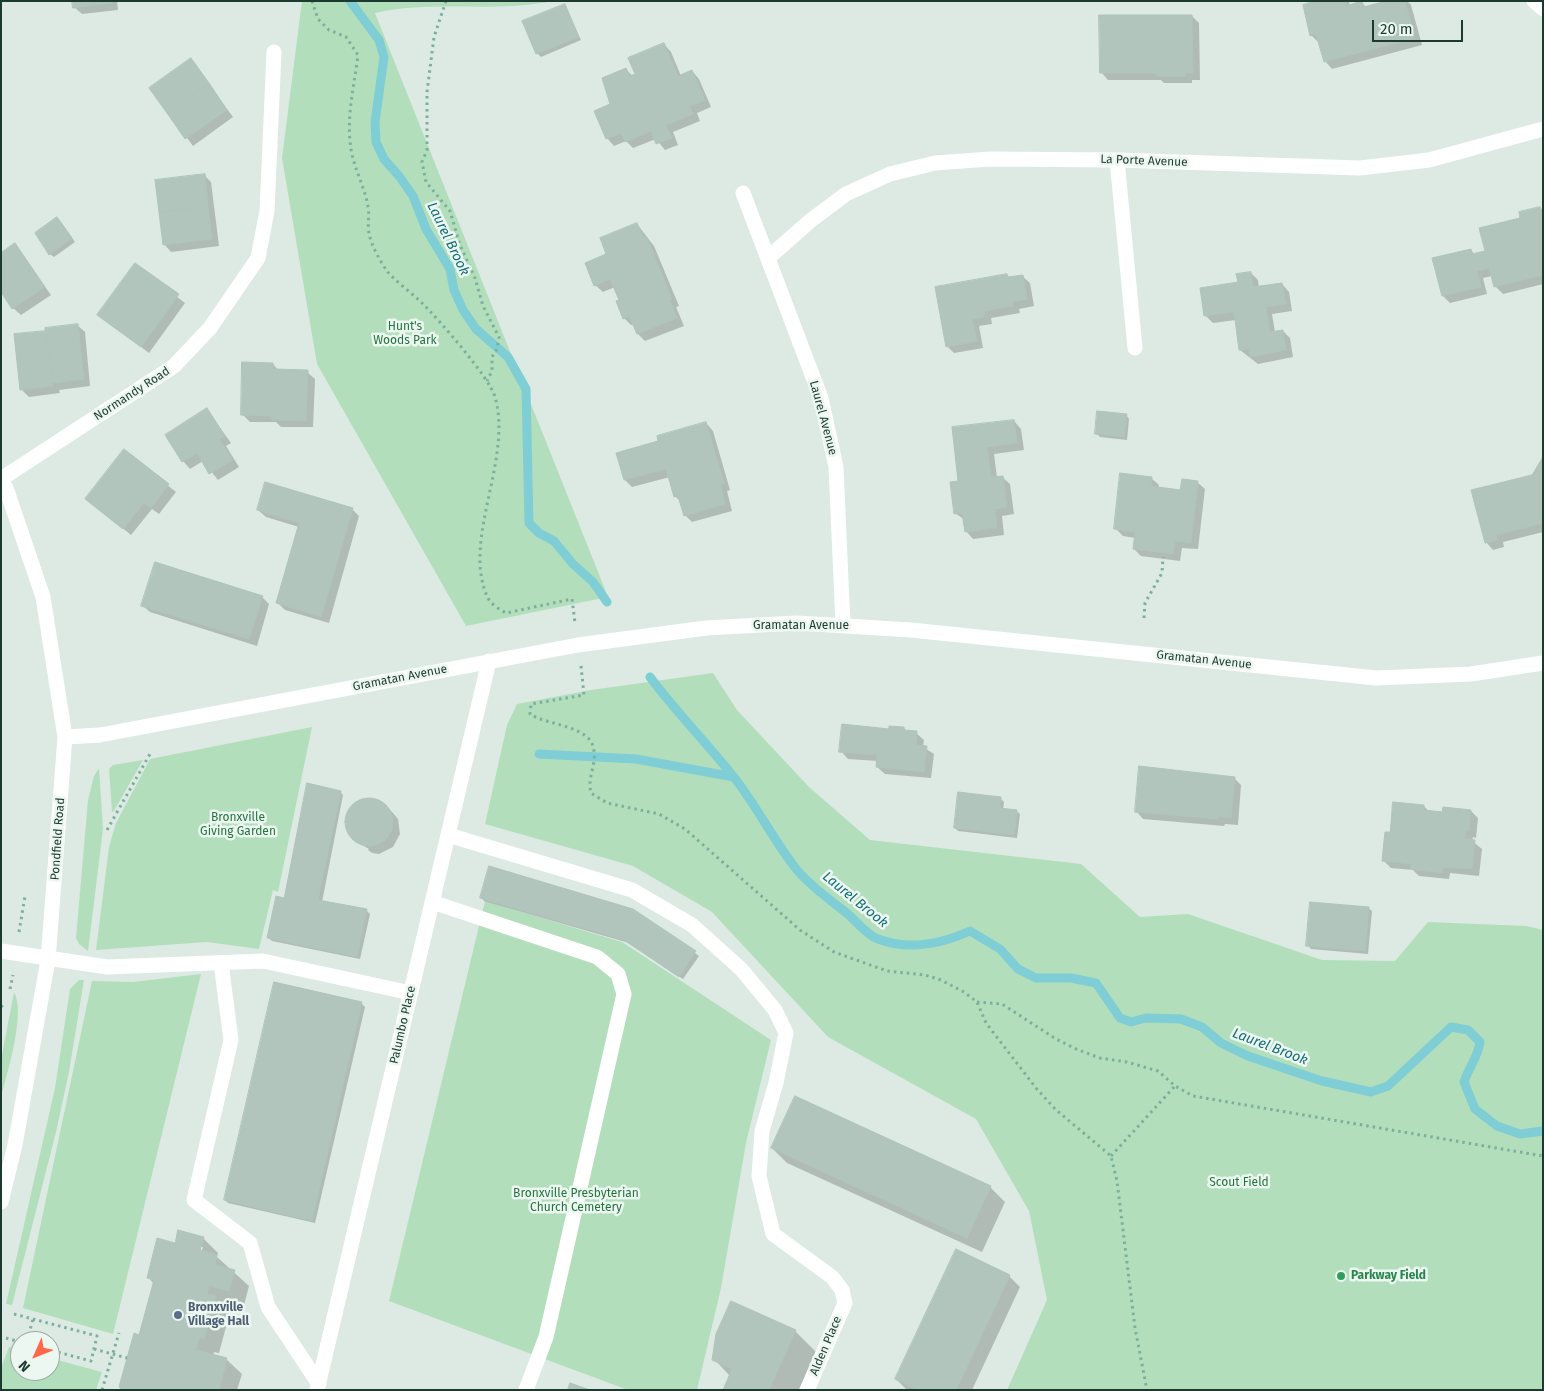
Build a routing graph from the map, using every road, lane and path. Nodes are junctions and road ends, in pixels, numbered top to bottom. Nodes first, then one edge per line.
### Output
1 (312, 1) edge
2 (446, 1) edge
3 (1534, 1) edge
4 (1543, 9) edge
5 (274, 52) dead end
6 (1543, 129) edge
7 (1117, 160) junction
8 (742, 193) dead end
9 (768, 258) junction
10 (1135, 348) dead end
11 (487, 382) junction
12 (1, 480) edge
13 (1163, 557) dead end
14 (1144, 618) dead end
15 (574, 620) dead end
16 (843, 625) junction
17 (489, 661) junction
18 (1543, 663) edge
19 (582, 678) dead end
20 (65, 737) junction
21 (150, 754) dead end
22 (107, 830) dead end
23 (448, 835) junction
24 (432, 902) junction
25 (1, 951) edge
26 (48, 960) junction
27 (221, 963) junction
28 (411, 993) junction
29 (977, 1002) junction
30 (1176, 1086) junction
31 (1111, 1156) junction
32 (1543, 1156) edge
33 (1, 1202) edge
34 (14, 1314) dead end
35 (33, 1319) junction
36 (30, 1331) edge
37 (119, 1333) dead end
38 (6, 1338) dead end
39 (10, 1339) edge
40 (94, 1349) junction
41 (60, 1353) edge
42 (114, 1355) junction
43 (127, 1358) dead end
44 (318, 1387) edge
45 (102, 1390) edge
46 (526, 1390) edge
47 (807, 1390) edge
48 (1147, 1390) edge

1 - 11 path
2 - 11 path
3 - 4 street
5 - 12 street, Normandy Road
6 - 7 street, La Porte Avenue
7 - 9 street, La Porte Avenue
7 - 10 street
8 - 9 street, Laurel Avenue
9 - 16 street, Laurel Avenue
11 - 15 path
12 - 20 street, Pondfield Road
13 - 14 path
16 - 17 street, Gramatan Avenue
16 - 18 street, Gramatan Avenue
17 - 20 street, Gramatan Avenue
17 - 23 street, Palumbo Place
19 - 29 path
20 - 26 street, Pondfield Road
21 - 22 path
23 - 24 street, Palumbo Place
23 - 47 street, Alden Place
24 - 28 street, Palumbo Place
24 - 46 street
25 - 26 street
26 - 27 street
26 - 33 street, Pondfield Road
27 - 28 street
27 - 44 street
28 - 44 street, Palumbo Place
29 - 30 path
29 - 31 path
30 - 31 path
30 - 32 path
31 - 48 path
34 - 35 path
35 - 36 path
35 - 40 path
37 - 42 path
38 - 39 path
40 - 41 path
40 - 42 path
42 - 43 path
42 - 45 path

